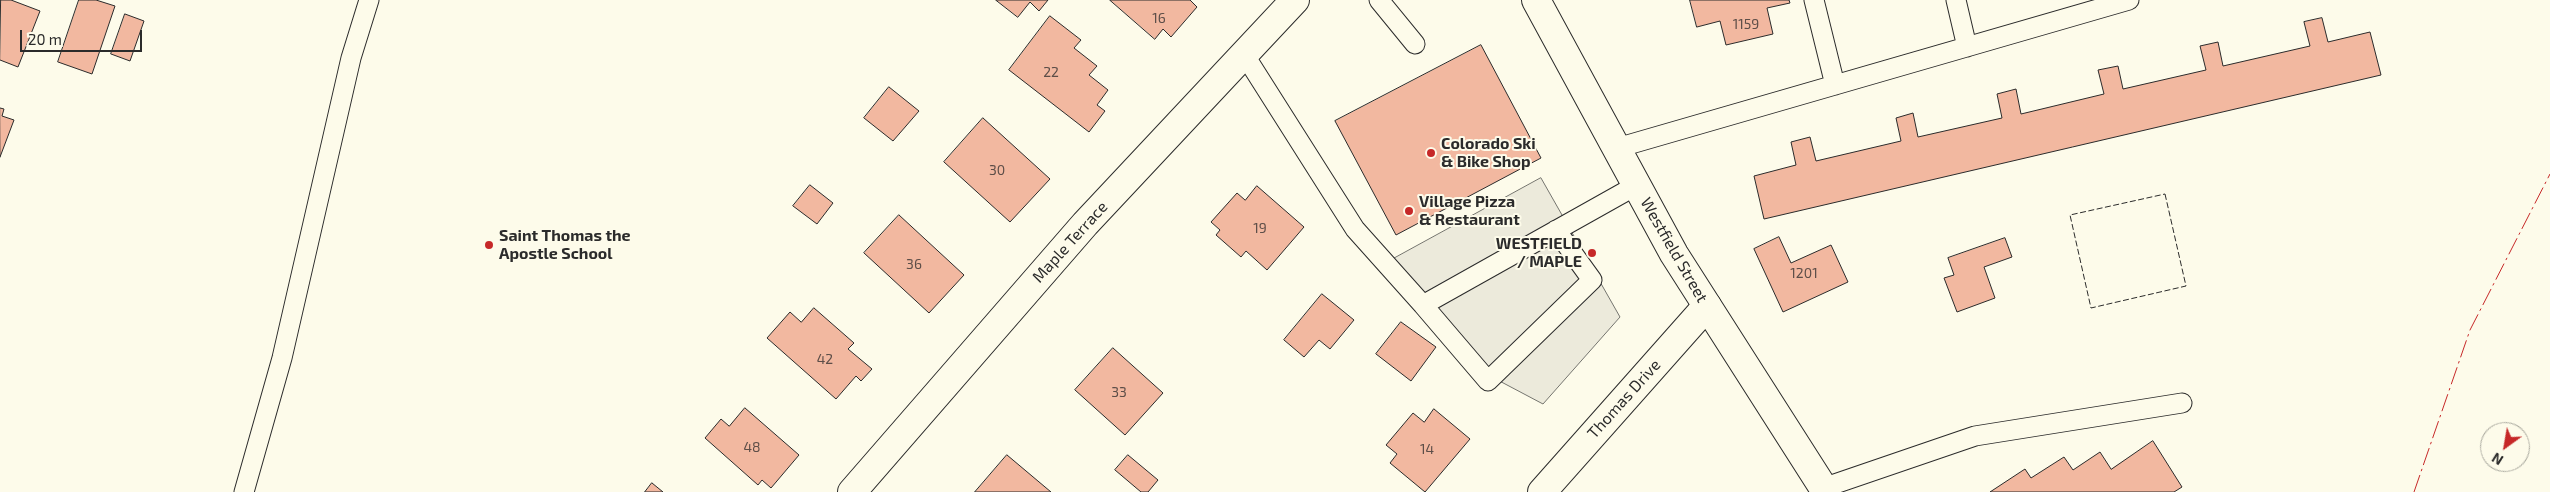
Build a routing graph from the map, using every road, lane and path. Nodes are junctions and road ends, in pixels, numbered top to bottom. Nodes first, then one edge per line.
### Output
1 (369, 0) edge
2 (1295, 0) edge
3 (1379, 0) edge
4 (1536, 0) edge
5 (1814, 0) edge
6 (1956, 0) edge
7 (2129, 0) edge
8 (2110, 3) edge
9 (1415, 44) dead end
10 (1967, 47) junction
11 (1244, 54) junction
12 (1835, 85) junction
13 (1616, 148) junction
14 (1637, 185) junction
15 (1556, 230) junction
16 (1423, 305) junction
17 (1707, 306) junction
18 (2182, 403) dead end
19 (1825, 490) edge
20 (244, 492) edge
21 (852, 492) edge
22 (1542, 492) edge

1 - 20 lane
2 - 11 street, Maple Terrace
3 - 9 lane
4 - 13 street, Westfield Street
5 - 12 lane
6 - 10 lane
7 - 8 lane
8 - 10 lane
10 - 12 lane
11 - 16 lane
11 - 21 street, Maple Terrace
12 - 13 lane
13 - 14 street, Westfield Street
14 - 15 lane
14 - 17 street, Westfield Street
15 - 16 lane
15 - 16 lane
17 - 19 street, Westfield Street
17 - 22 street, Thomas Drive
18 - 19 lane

